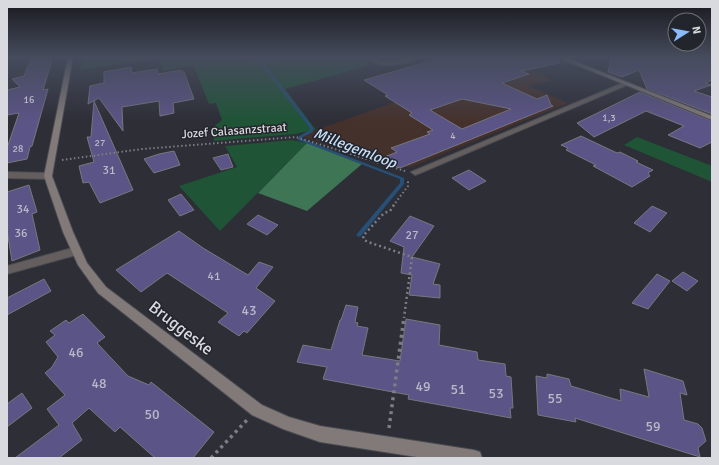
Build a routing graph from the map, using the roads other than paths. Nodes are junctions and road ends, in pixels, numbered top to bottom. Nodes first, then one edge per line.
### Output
1 (66, 79) edge
2 (612, 79) edge
3 (625, 84) junction
4 (712, 118) edge
5 (415, 172) road end
6 (7, 175) edge
7 (48, 176) junction
8 (76, 251) junction
9 (7, 270) edge
10 (474, 458) edge

1 - 7 street, Bruggeske
2 - 3 street
3 - 4 street
3 - 5 street
6 - 7 street
7 - 8 street, Bruggeske
8 - 9 street
8 - 10 street, Bruggeske

